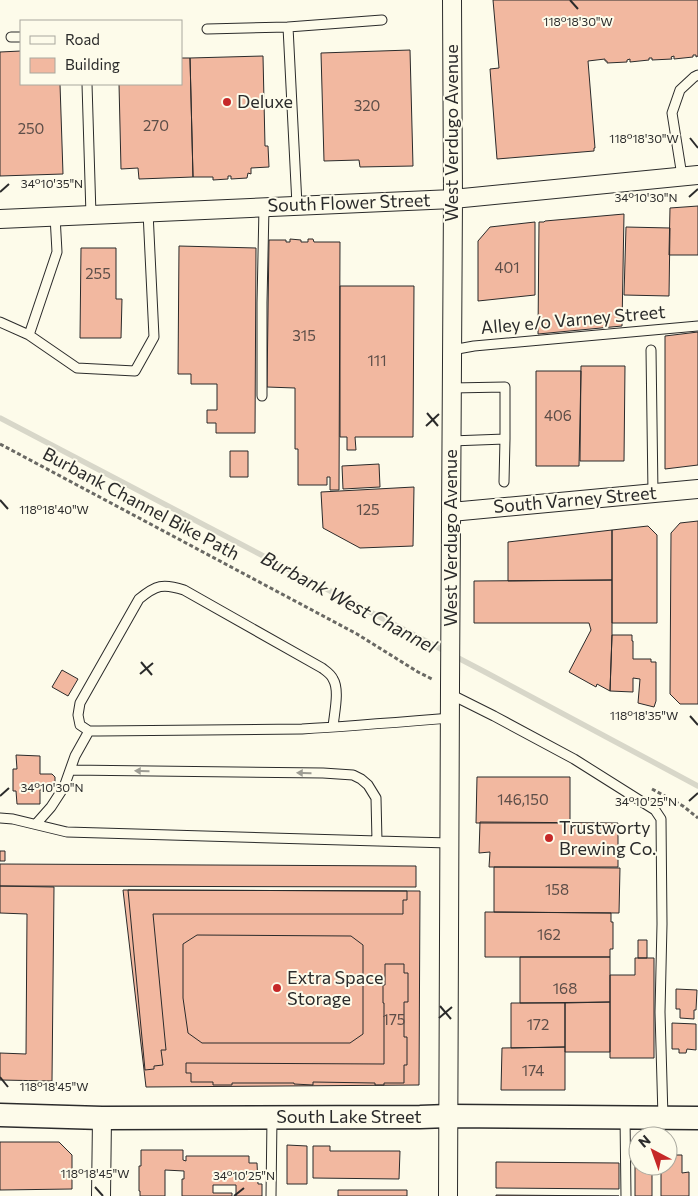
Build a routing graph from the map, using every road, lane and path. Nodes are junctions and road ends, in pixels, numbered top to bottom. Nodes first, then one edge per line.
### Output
1 (452, 0) edge
2 (382, 20) dead end
3 (288, 26) junction
4 (207, 30) dead end
5 (20, 37) edge
6 (11, 38) dead end
7 (698, 75) edge
8 (87, 85) edge
9 (690, 176) edge
10 (453, 199) junction
11 (297, 205) junction
12 (264, 207) junction
13 (148, 212) junction
14 (91, 215) junction
15 (55, 216) junction
16 (0, 219) edge
17 (0, 322) edge
18 (698, 326) edge
19 (29, 335) junction
20 (452, 350) junction
21 (651, 350) dead end
22 (452, 388) junction
23 (262, 396) dead end
24 (505, 439) junction
25 (451, 441) junction
26 (0, 444) edge
27 (504, 482) dead end
28 (698, 489) edge
29 (653, 493) junction
30 (451, 512) junction
31 (425, 676) dead end
32 (450, 694) junction
33 (450, 718) junction
34 (333, 727) junction
35 (89, 731) junction
36 (70, 770) junction
37 (0, 818) edge
38 (36, 824) junction
39 (377, 841) junction
40 (450, 843) junction
41 (0, 1115) edge
42 (449, 1116) junction
43 (625, 1117) junction
44 (663, 1117) junction
45 (102, 1118) junction
46 (272, 1118) junction
47 (698, 1118) edge
48 (101, 1196) edge
49 (271, 1196) edge
50 (448, 1196) edge
51 (626, 1196) edge

1 - 10 street, West Verdugo Avenue
2 - 3 lane
3 - 4 lane
3 - 11 lane
5 - 6 lane
7 - 9 lane
8 - 14 lane
9 - 10 street, South Flower Street
10 - 11 street, South Flower Street
10 - 20 street, West Verdugo Avenue
11 - 12 street, South Flower Street
12 - 13 street, South Flower Street
12 - 23 lane
13 - 14 street, South Flower Street
13 - 19 lane
14 - 15 street, South Flower Street
15 - 16 street, South Flower Street
15 - 19 lane
17 - 19 lane
18 - 20 lane, Alley e/o Varney Street
20 - 22 street, West Verdugo Avenue
21 - 29 lane
22 - 24 lane
22 - 25 street, West Verdugo Avenue
24 - 25 lane
24 - 27 lane
25 - 30 street, West Verdugo Avenue
26 - 31 path, Burbank Channel Bike Path
28 - 29 street, South Varney Street
29 - 30 street, South Varney Street
30 - 32 street, West Verdugo Avenue
32 - 33 street, West Verdugo Avenue
32 - 44 lane
33 - 34 lane
33 - 40 street, West Verdugo Avenue
34 - 35 lane
34 - 35 lane
35 - 36 lane
36 - 38 lane
39 -> 36 lane
37 - 38 lane
38 - 39 lane
39 - 40 lane
40 - 42 street, West Verdugo Avenue
41 - 45 street, South Lake Street
42 - 43 street, South Lake Street
42 - 46 street, South Lake Street
42 - 50 street, West Verdugo Avenue
43 - 44 street, South Lake Street
43 - 51 lane
44 - 47 street, South Lake Street
45 - 46 street, South Lake Street
45 - 48 street
46 - 49 lane

